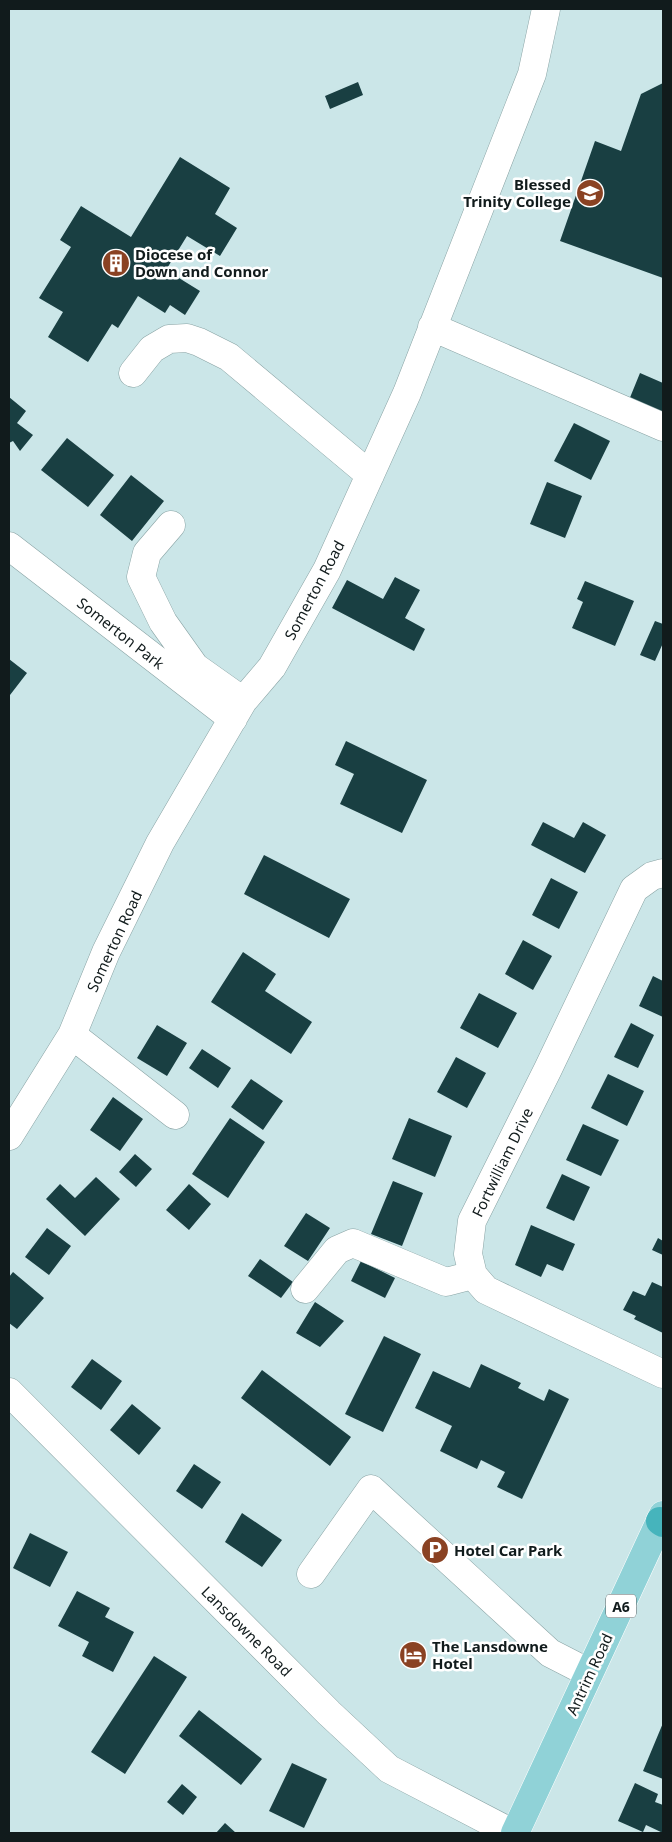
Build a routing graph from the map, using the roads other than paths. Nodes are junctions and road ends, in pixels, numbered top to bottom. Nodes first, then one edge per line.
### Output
1 (546, 9) edge
2 (432, 327) junction
3 (133, 373) dead end
4 (663, 427) edge
5 (370, 475) junction
6 (171, 526) dead end
7 (9, 546) edge
8 (238, 710) junction
9 (663, 874) edge
10 (72, 1035) junction
11 (175, 1115) dead end
12 (9, 1136) edge
13 (473, 1275) junction
14 (305, 1289) dead end
15 (663, 1374) edge
16 (9, 1392) edge
17 (662, 1519) edge
18 (311, 1574) dead end
19 (589, 1673) junction
20 (513, 1833) edge

1 - 2 street, Somerton Road
2 - 4 street
2 - 5 street, Somerton Road
3 - 5 street
5 - 8 street, Somerton Road
6 - 8 street
7 - 8 street, Somerton Park
8 - 10 street, Somerton Road
9 - 13 street, Fortwilliam Drive
10 - 11 street
10 - 12 street, Somerton Road
13 - 14 street
13 - 15 street
16 - 20 street, Lansdowne Road
17 - 19 main road, Antrim Road / A6
18 - 19 street
19 - 20 main road, Antrim Road / A6

